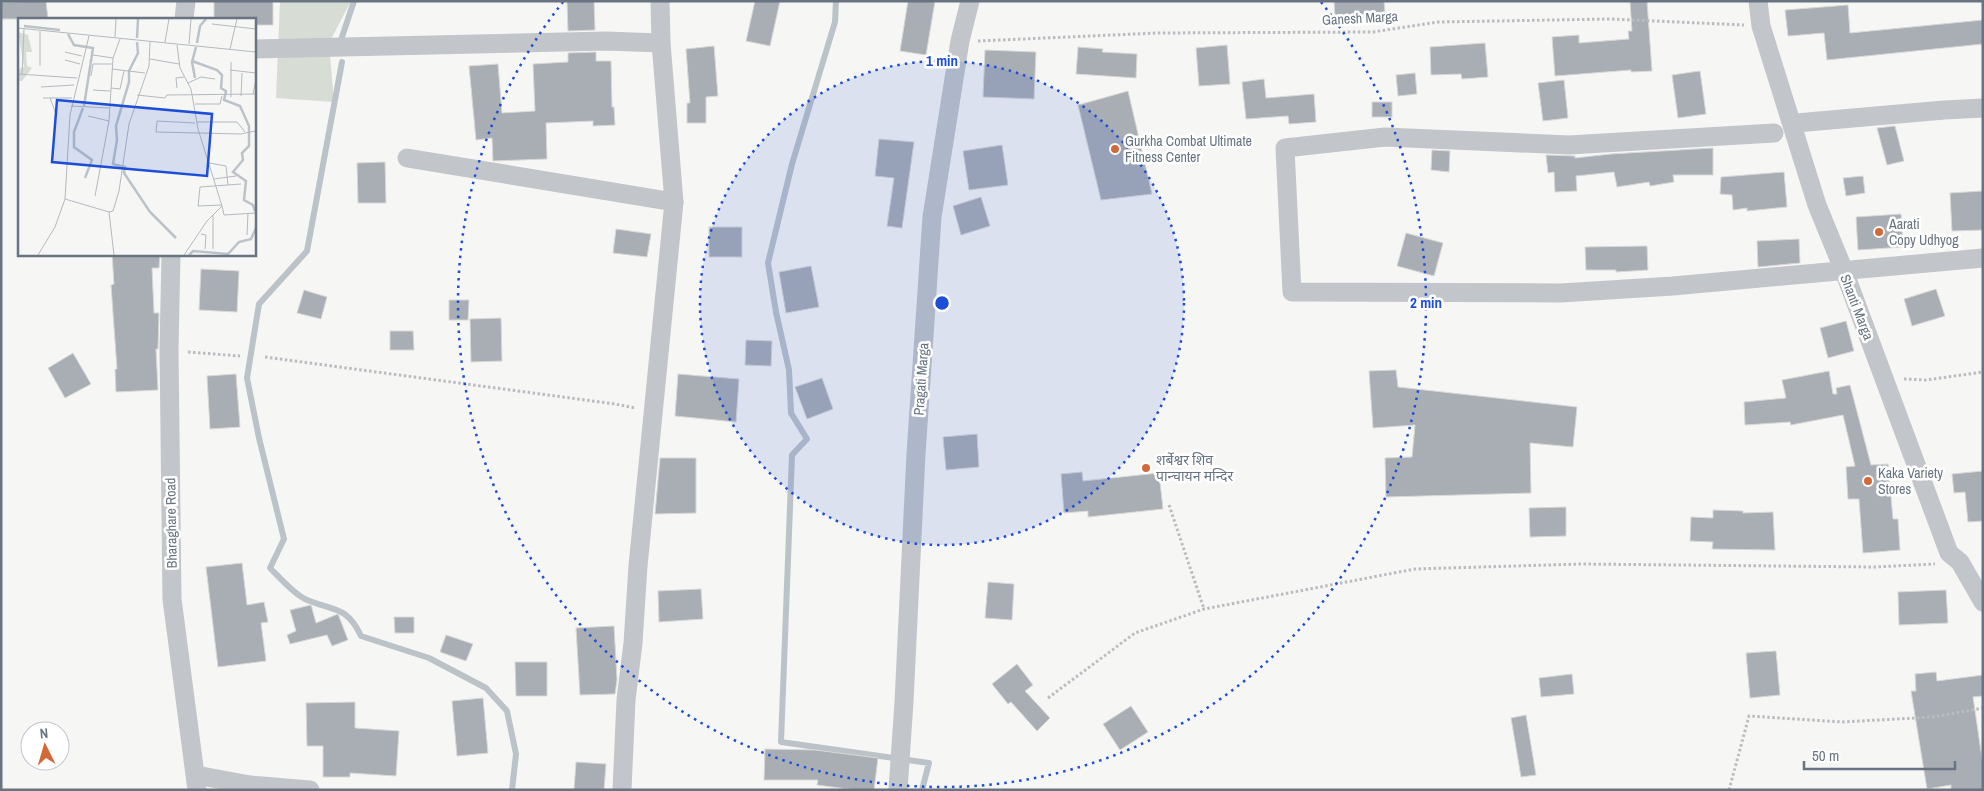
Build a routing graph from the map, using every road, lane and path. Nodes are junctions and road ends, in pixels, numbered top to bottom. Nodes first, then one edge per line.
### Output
1 (186, 1) edge
2 (660, 1) edge
3 (970, 1) edge
4 (1758, 1) edge
5 (184, 18) edge
6 (1761, 26) junction
7 (960, 42) junction
8 (661, 43) junction
9 (255, 49) edge
10 (1983, 108) edge
11 (1796, 123) dead end
12 (1774, 133) dead end
13 (407, 158) dead end
14 (674, 202) junction
15 (171, 255) edge
16 (1983, 258) edge
17 (1844, 271) junction
18 (169, 350) junction
19 (240, 356) dead end
20 (265, 357) dead end
21 (1983, 372) edge
22 (1884, 378) junction
23 (653, 413) junction
24 (1169, 505) dead end
25 (1960, 562) junction
26 (1983, 602) edge
27 (1204, 609) junction
28 (1048, 698) dead end
29 (1983, 708) edge
30 (197, 782) edge
31 (223, 790) edge
32 (310, 790) edge
33 (622, 790) edge
34 (898, 790) edge
35 (1730, 790) edge

1 - 5 street
2 - 8 street
3 - 7 street, Pragati Marga
4 - 6 street, Shanti Marga
6 - 7 path, Ganesh Marga
6 - 17 street, Shanti Marga
7 - 34 street, Pragati Marga
8 - 9 street
8 - 14 street
10 - 11 street
12 - 17 street
13 - 14 street
14 - 23 street
15 - 18 street, Bharaghare Road
16 - 17 street
17 - 22 street, Shanti Marga
18 - 19 path
18 - 30 street, Bharaghare Road
20 - 23 path
21 - 22 path
22 - 25 street, Shanti Marga
23 - 33 street
24 - 27 path
25 - 26 street, Shanti Marga
25 - 27 path
27 - 28 path
29 - 35 path
30 - 31 street
30 - 32 street

